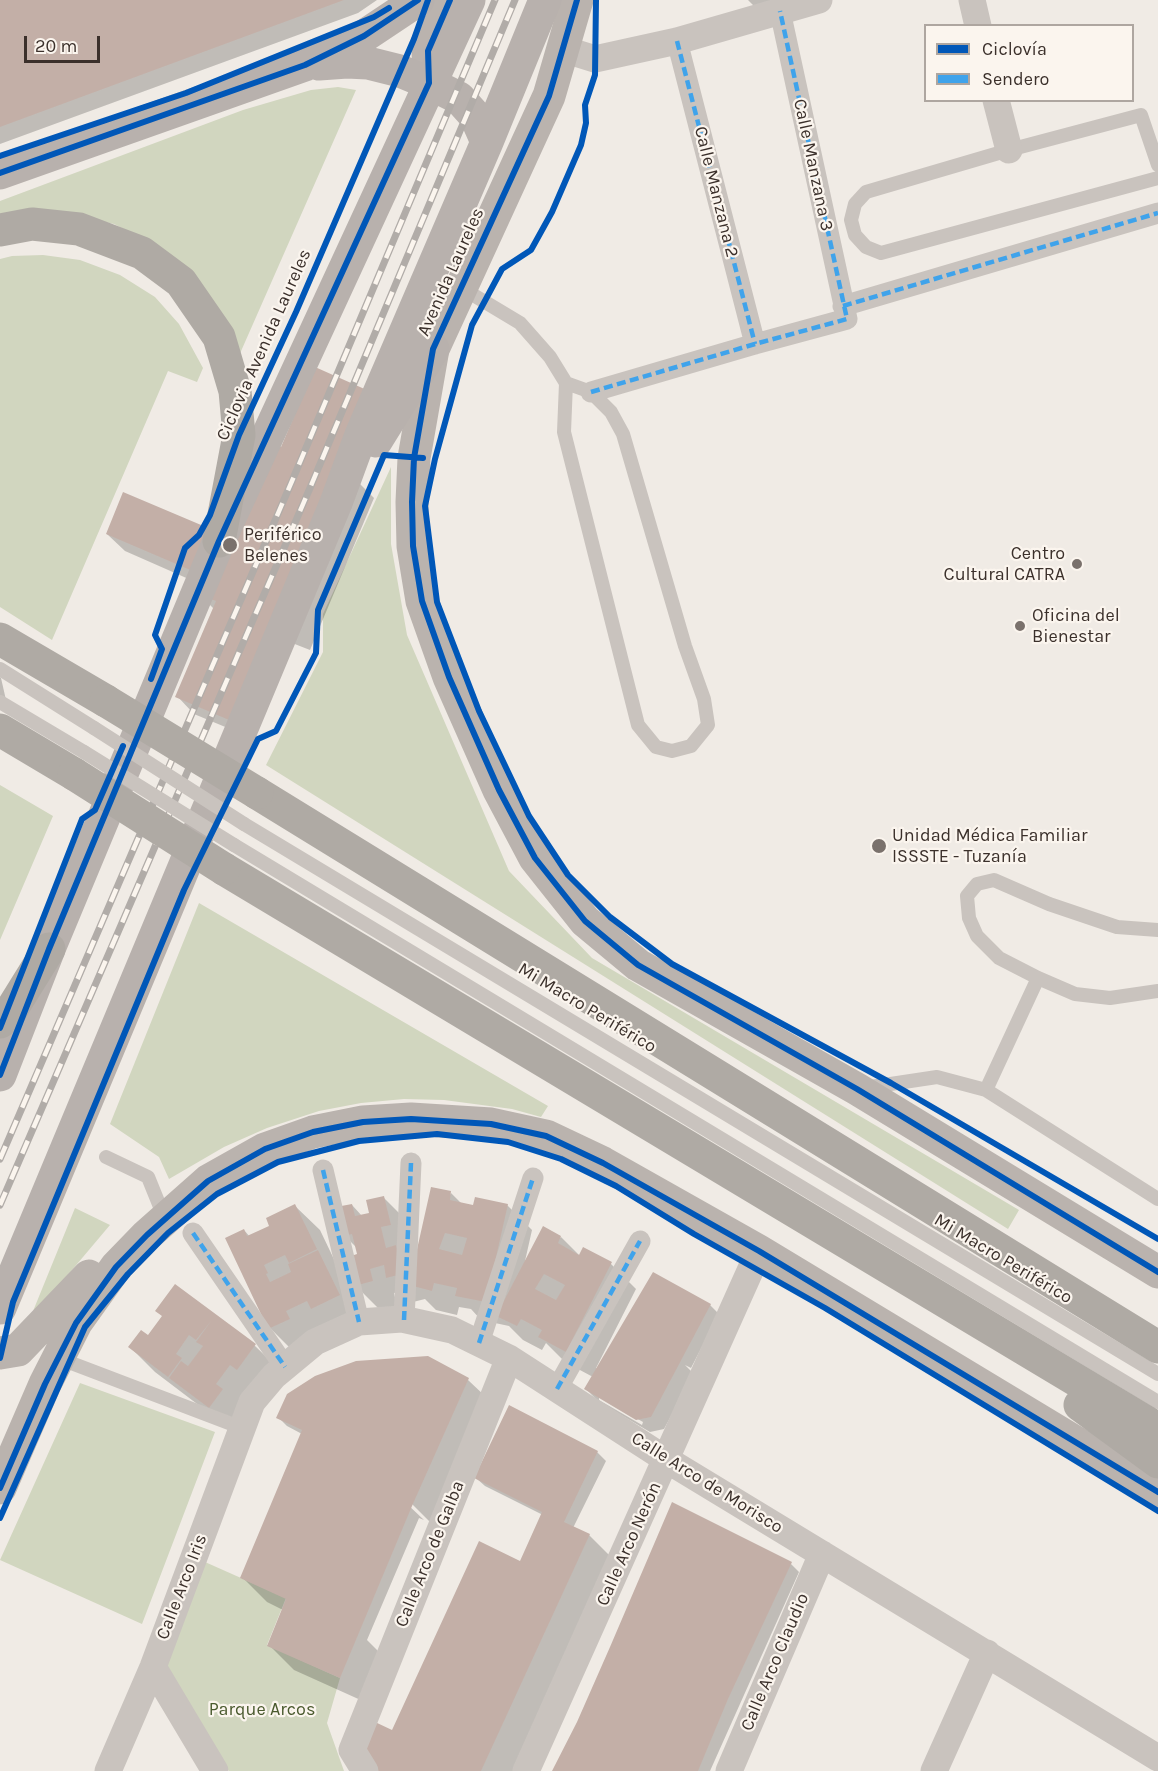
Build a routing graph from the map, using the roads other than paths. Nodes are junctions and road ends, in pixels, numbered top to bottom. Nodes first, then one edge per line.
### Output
1 (418, 0) edge
2 (450, 0) edge
3 (469, 0) edge
4 (545, 0) edge
5 (578, 0) edge
6 (819, 0) edge
7 (972, 0) edge
8 (780, 11) junction
9 (978, 24) edge
10 (678, 41) junction
11 (563, 49) junction
12 (305, 65) junction
13 (429, 83) junction
14 (997, 102) edge
15 (487, 142) junction
16 (1009, 150) junction
17 (1158, 165) edge
18 (0, 173) edge
19 (1158, 178) edge
20 (1158, 213) edge
21 (0, 230) edge
22 (460, 287) junction
23 (845, 312) junction
24 (755, 344) junction
25 (433, 349) junction
26 (566, 383) junction
27 (591, 392) junction
28 (336, 503) junction
29 (219, 541) junction
30 (0, 639) edge
31 (0, 669) edge
32 (0, 702) edge
33 (100, 715) junction
34 (0, 730) edge
35 (79, 763) junction
36 (229, 857) junction
37 (1158, 930) edge
38 (49, 949) junction
39 (1038, 978) junction
40 (1158, 991) edge
41 (0, 1022) edge
42 (0, 1075) edge
43 (857, 1089) junction
44 (986, 1090) junction
45 (106, 1157) dead end
46 (411, 1162) dead end
47 (323, 1170) dead end
48 (532, 1178) dead end
49 (1158, 1198) edge
50 (168, 1229) junction
51 (640, 1241) dead end
52 (759, 1251) junction
53 (1158, 1272) edge
54 (919, 1287) junction
55 (0, 1308) edge
56 (404, 1320) junction
57 (359, 1322) junction
58 (479, 1343) junction
59 (1158, 1347) edge
60 (0, 1353) edge
61 (58, 1358) junction
62 (508, 1358) junction
63 (285, 1367) junction
64 (1158, 1374) edge
65 (557, 1389) junction
66 (252, 1402) joint
67 (1158, 1402) edge
68 (242, 1428) junction
69 (1158, 1429) edge
70 (667, 1460) junction
71 (1158, 1462) edge
72 (0, 1488) edge
73 (1158, 1492) edge
74 (822, 1554) junction
75 (987, 1653) junction
76 (153, 1667) junction
77 (358, 1760) edge
78 (1147, 1760) edge
79 (108, 1771) edge
80 (215, 1771) edge
81 (526, 1771) edge
82 (729, 1771) edge
83 (934, 1771) edge

1 - 12 main road
2 - 13 main road
3 - 13 main road
4 - 15 main road, Avenida Laureles
5 - 11 main road, Avenida Laureles
6 - 8 street
7 - 9 street
8 - 10 street
8 - 23 street, Calle Manzana 3
10 - 11 street
10 - 24 street, Calle Manzana 2
11 - 22 main road, Avenida Laureles
12 - 13 main road
12 - 18 main road
13 - 15 main road
13 - 29 main road
14 - 16 street
15 - 28 main road, Avenida Laureles
16 - 17 lane
16 - 19 lane
20 - 23 street
21 - 29 highway
22 - 25 main road, Avenida Laureles
22 - 26 lane
23 - 24 street
24 - 27 street
25 - 28 main road
25 - 43 main road, Avenida Laureles
26 - 27 lane
26 - 27 lane
28 - 55 main road, Avenida Laureles
29 - 38 main road
30 - 33 highway
31 - 33 lane, Mi Macro Periférico
32 - 35 lane
33 - 59 highway, bridge
33 - 64 lane, Mi Macro Periférico, bridge
34 - 35 highway
35 - 36 highway, bridge
36 - 54 highway
36 - 67 lane
37 - 39 lane
38 - 41 highway
38 - 42 main road
39 - 40 lane
39 - 44 lane
43 - 44 lane
43 - 53 main road, Avenida Laureles
44 - 49 lane
45 - 50 lane
46 - 56 street
47 - 57 street
48 - 58 street
50 - 52 main road
50 - 60 main road
50 - 61 main road
50 - 63 street
51 - 65 street
52 - 70 street, Calle Arco Nerón
52 - 73 main road
54 - 69 highway
54 - 71 highway
56 - 57 street, Calle Arco de Morisco
56 - 58 street, Calle Arco de Morisco
57 - 63 street, Calle Arco de Morisco
58 - 62 street, Calle Arco de Morisco
61 - 68 lane
61 - 72 main road
62 - 65 street, Calle Arco de Morisco
62 - 77 street, Calle Arco de Galba
63 - 66 street, Calle Arco de Morisco
65 - 70 street, Calle Arco de Morisco
66 - 68 street, Calle Arco Iris
68 - 76 street, Calle Arco Iris
70 - 74 street, Calle Arco de Morisco
70 - 81 street, Calle Arco Nerón
74 - 75 street, Calle Arco de Morisco
74 - 82 street, Calle Arco Claudio
75 - 78 street, Calle Arco de Morisco
75 - 83 street
76 - 79 street, Calle Arco Iris
76 - 80 street

